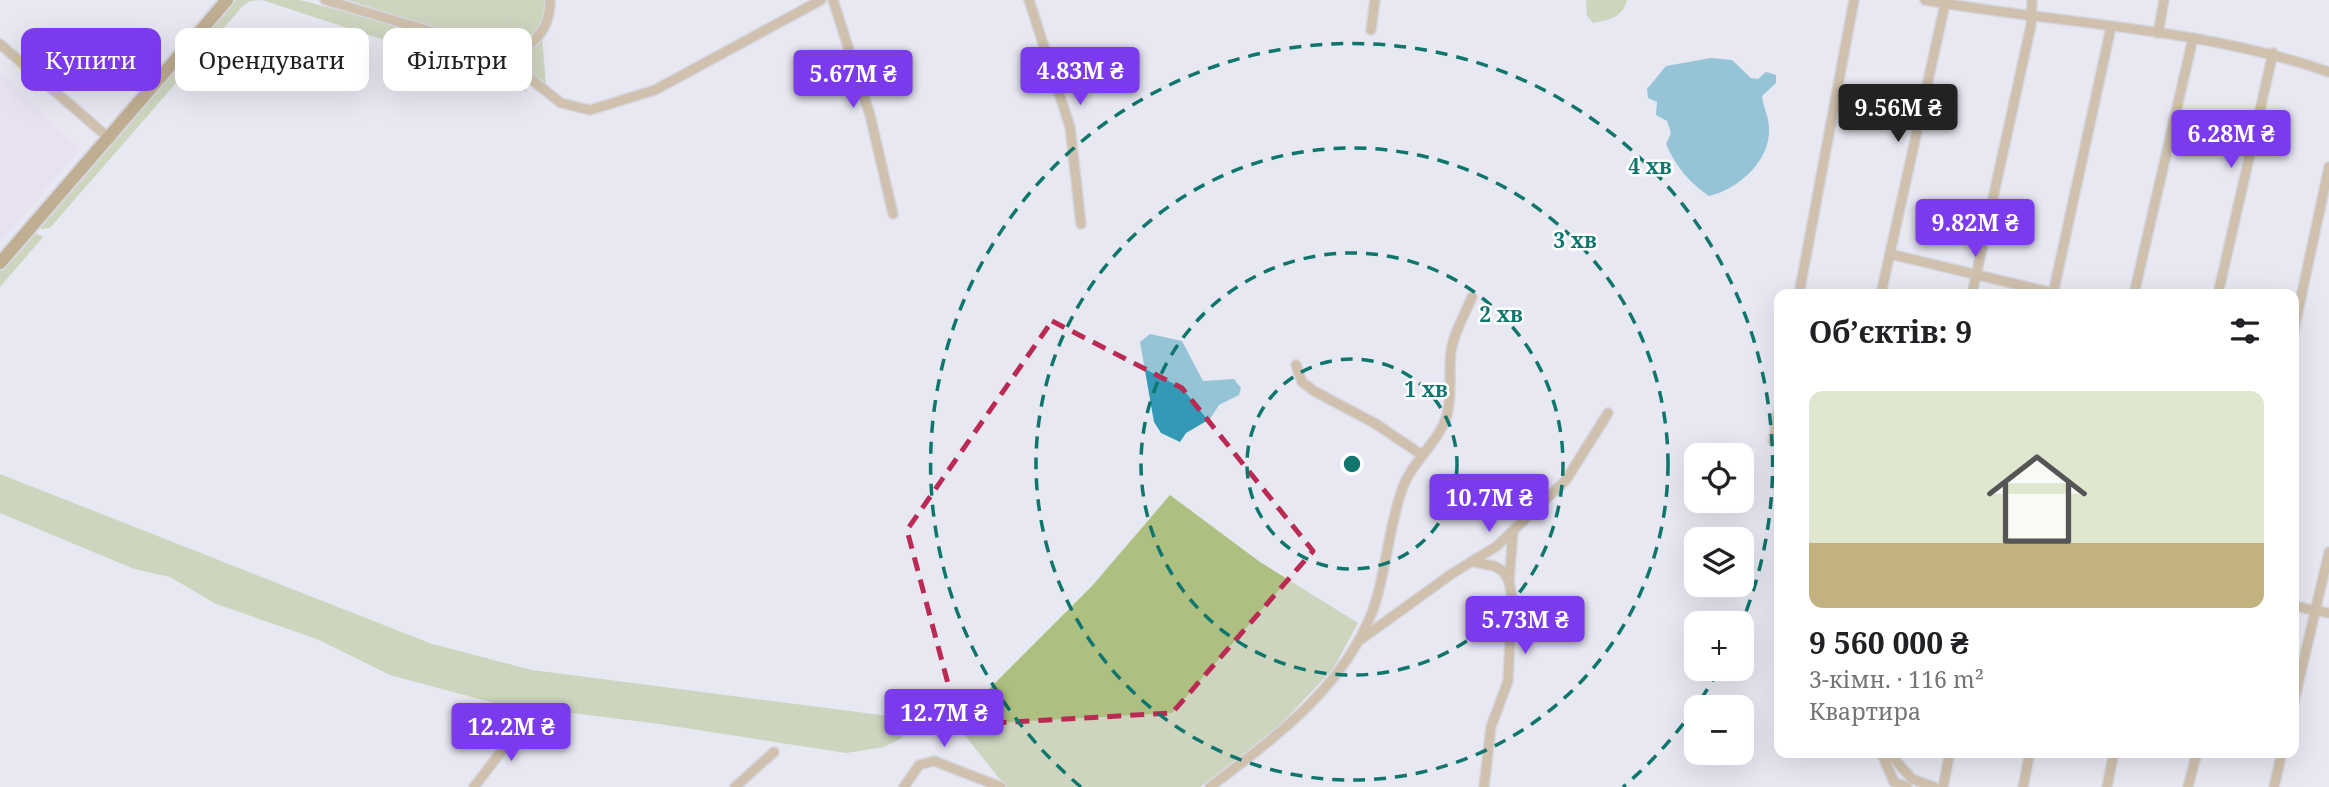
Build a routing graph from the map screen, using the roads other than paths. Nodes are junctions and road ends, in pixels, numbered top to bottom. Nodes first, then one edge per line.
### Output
1 (227, 0) edge
2 (325, 0) edge
3 (550, 0) edge
4 (821, 0) edge
5 (833, 0) edge
6 (1029, 0) edge
7 (1375, 0) edge
8 (1854, 0) edge
9 (1925, 0) edge
10 (2032, 0) edge
11 (2164, 0) edge
12 (1945, 4) junction
13 (2031, 18) junction
14 (2111, 27) junction
15 (420, 28) edge
16 (1371, 30) dead end
17 (2158, 33) junction
18 (2193, 38) junction
19 (532, 43) edge
20 (0, 44) edge
21 (2273, 53) junction
22 (2329, 72) edge
23 (532, 80) edge
24 (110, 139) junction
25 (2329, 167) edge
26 (893, 214) dead end
27 (1081, 223) dead end
28 (1890, 254) junction
29 (0, 263) edge
30 (1978, 275) junction
31 (1800, 289) edge
32 (1882, 289) edge
33 (1974, 289) edge
34 (2033, 289) edge
35 (2054, 289) edge
36 (2135, 289) edge
37 (2219, 289) edge
38 (1472, 297) dead end
39 (2299, 307) edge
40 (1296, 365) dead end
41 (1608, 413) dead end
42 (1422, 455) junction
43 (1513, 530) junction
44 (2329, 552) edge
45 (1474, 562) junction
46 (1509, 581) junction
47 (2299, 607) edge
48 (2316, 610) junction
49 (2329, 612) edge
50 (1358, 641) junction
51 (2299, 681) edge
52 (524, 722) dead end
53 (774, 752) dead end
54 (1884, 758) edge
55 (1893, 758) edge
56 (1949, 758) edge
57 (2029, 758) edge
58 (2113, 758) edge
59 (2195, 758) edge
60 (2281, 758) edge
61 (474, 787) edge
62 (736, 787) edge
63 (904, 787) edge
64 (1001, 787) edge
65 (1210, 787) edge
66 (1484, 787) edge
67 (1907, 787) edge
68 (1934, 787) edge
69 (1943, 787) edge
70 (2023, 787) edge
71 (2107, 787) edge
72 (2188, 787) edge
73 (2274, 787) edge

1 - 24 street
2 - 15 street
3 - 19 street
4 - 23 street
5 - 26 street
6 - 27 street
7 - 16 street
8 - 31 street
9 - 12 street
10 - 13 street
11 - 17 street
12 - 13 street
12 - 28 street
13 - 14 street
13 - 30 street
14 - 17 street
14 - 35 street
17 - 18 street
18 - 21 street
18 - 36 street
20 - 24 street
21 - 22 street
21 - 37 street
24 - 29 street
25 - 39 street
28 - 30 street
28 - 32 street
30 - 33 street
30 - 34 street
38 - 42 street
40 - 42 street
41 - 43 street
42 - 50 street
43 - 45 street
43 - 46 street
44 - 48 street
45 - 46 street
45 - 50 street
46 - 66 street
47 - 48 street
48 - 49 street
48 - 51 street
50 - 65 street
52 - 61 street
53 - 62 street
54 - 67 street
55 - 68 street
56 - 69 street
57 - 70 street
58 - 71 street
59 - 72 street
60 - 73 street
63 - 64 street

